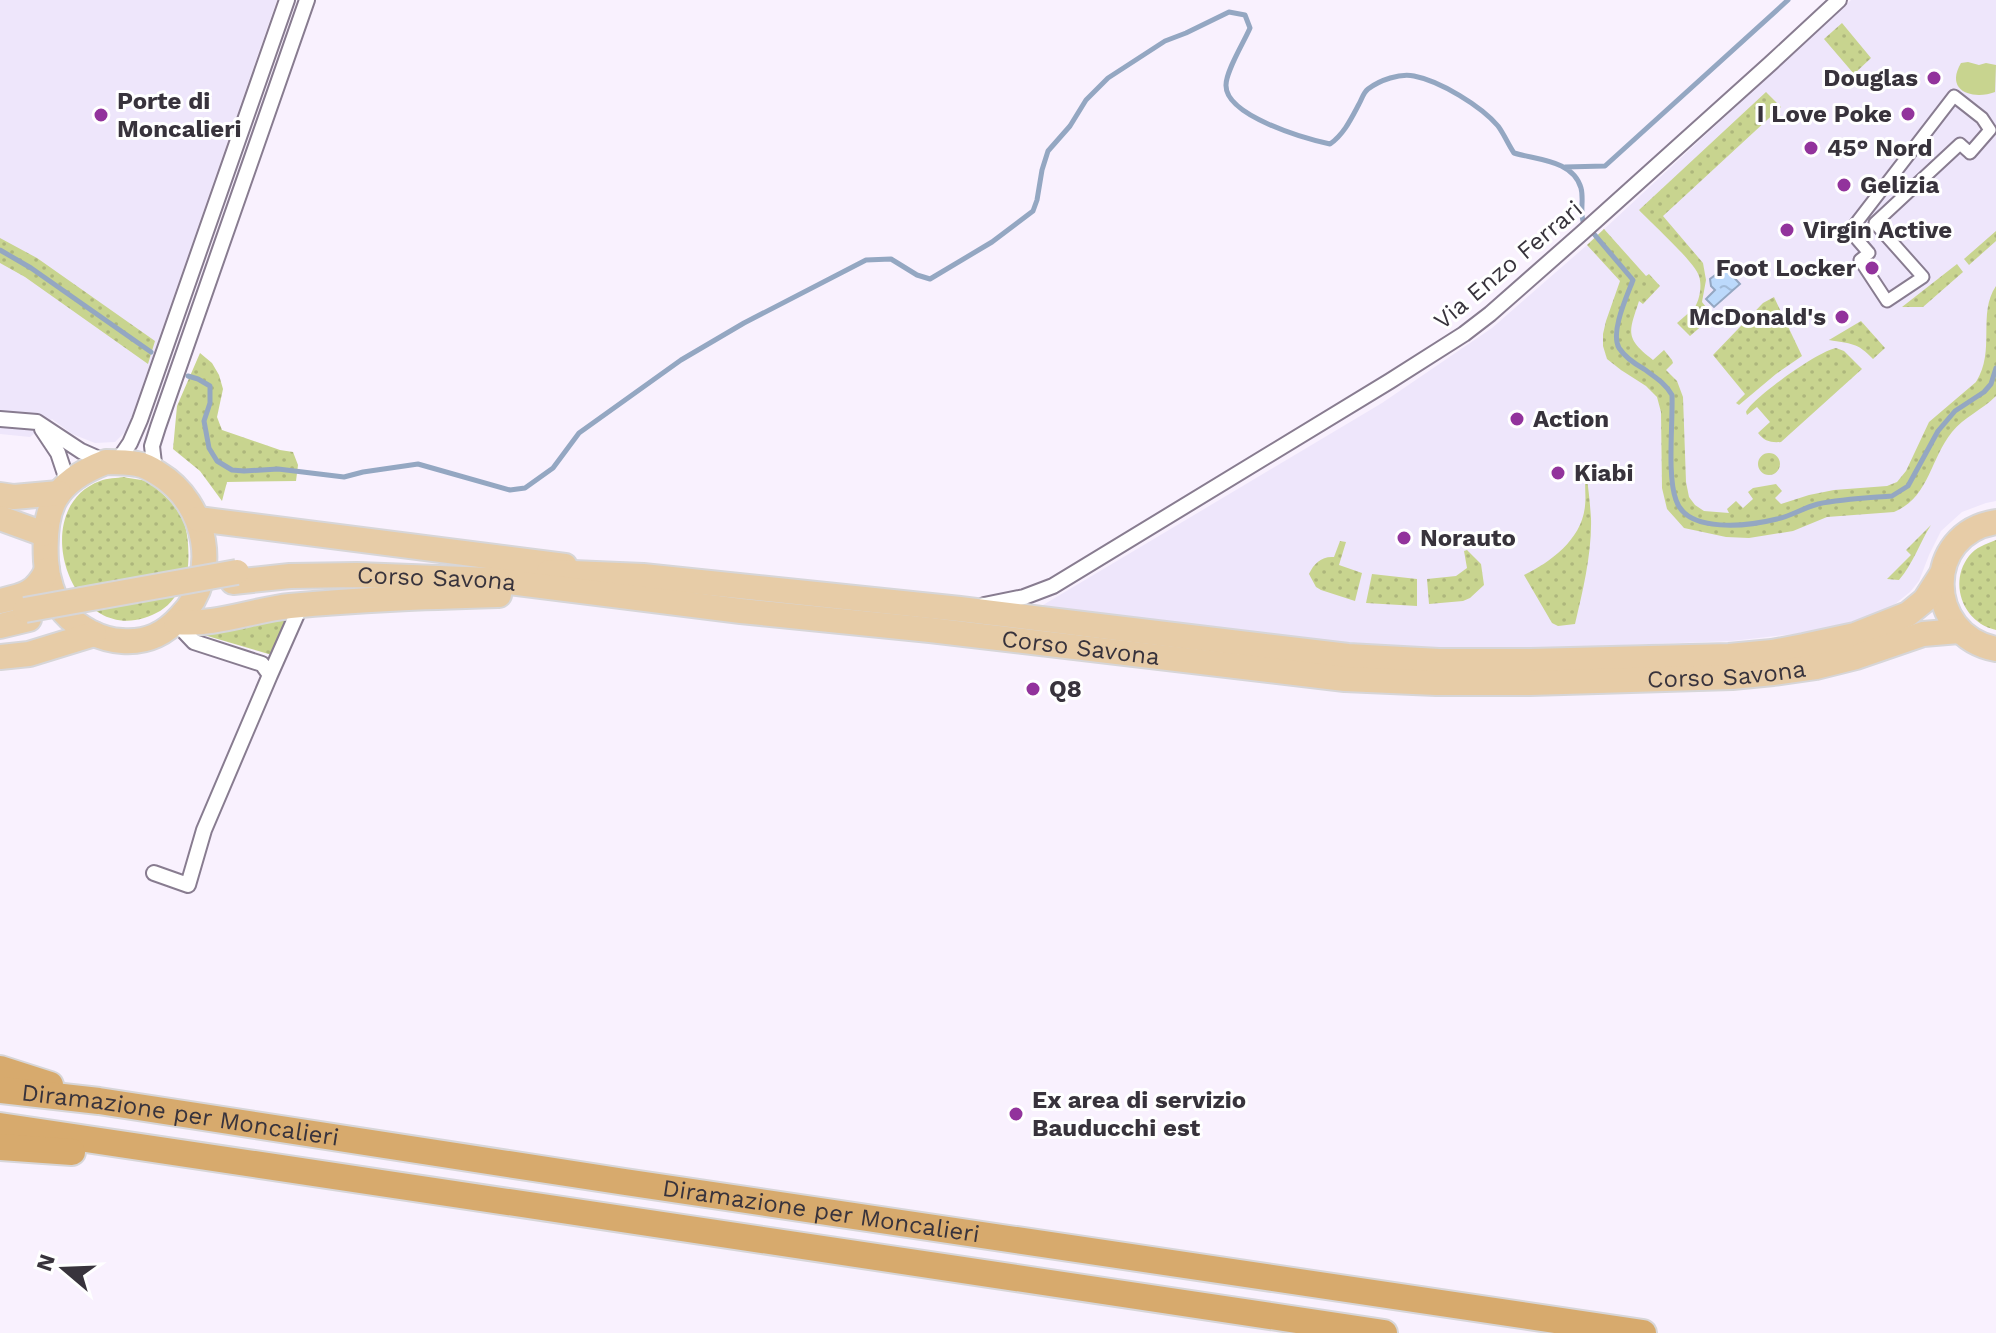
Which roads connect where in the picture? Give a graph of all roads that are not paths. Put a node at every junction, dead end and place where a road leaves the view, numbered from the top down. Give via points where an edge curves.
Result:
1 (287, 0) edge
2 (307, 0) edge
3 (1839, 0) edge
4 (1887, 301) joint
5 (0, 419) edge
6 (37, 422) junction
7 (112, 462) junction
8 (155, 472) junction
9 (64, 488) junction
10 (0, 495) edge
11 (0, 518) edge
12 (198, 519) junction
13 (1996, 522) edge
14 (44, 534) junction
15 (47, 570) junction
16 (1941, 575) junction
17 (643, 587) junction
18 (0, 601) edge
19 (301, 605) junction
20 (960, 609) junction
21 (27, 614) junction
22 (0, 615) edge
23 (176, 622) junction
24 (0, 626) edge
25 (1959, 631) junction
26 (94, 634) junction
27 (1996, 649) edge
28 (0, 657) edge
29 (270, 675) junction
30 (154, 873) dead end
31 (0, 1069) edge
32 (0, 1090) edge
33 (99, 1101) junction
34 (0, 1126) edge
35 (0, 1147) edge
36 (234, 1161) junction
37 (1384, 1333) edge
38 (1643, 1333) edge

1 - 7 street via 140,420 130,443
2 - 8 street via 158,427 152,446
3 - 20 street, Via Enzo Ferrari via 1464,334 1053,586
4 - 4 street via 1923,277 1875,223 1960,144 1970,153 1990,130 1954,96 1850,231 1869,253 1860,260
5 - 6 street
6 - 7 street via 81,451
6 - 9 street via 58,453
7 - 8 main road
7 - 9 main road via 85,470
8 - 12 main road via 185,495
9 - 10 main road
9 - 14 main road via 48,512
11 - 14 main road
12 - 17 main road
12 - 23 main road via 204,548 202,582 192,605
13 - 16 main road, Corso Savona via 1970,531 1957,543
14 - 15 main road
15 - 18 main road via 31,592
15 - 26 main road via 62,610
16 - 20 main road, Corso Savona via 1908,614 1855,635 1772,652 1712,656 1531,661 1348,656
16 - 25 main road via 1941,595
17 - 19 main road
17 - 20 main road, Corso Savona
17 - 21 main road, Corso Savona, bridge via 331,565 278,566
17 - 25 main road, Corso Savona via 741,611 1345,679 1436,683 1773,673 1856,657 1923,634
19 - 23 main road via 197,624
19 - 29 street
21 - 22 main road, Corso Savona
21 - 24 main road, Corso Savona
23 - 26 main road via 136,642
23 - 29 street via 194,642 262,664
25 - 27 main road
26 - 28 main road
29 - 30 street via 204,830 188,885
31 - 33 highway
32 - 33 highway, Diramazione per Moncalieri
33 - 38 highway, Diramazione per Moncalieri
34 - 36 highway, Diramazione per Moncalieri
35 - 36 highway
36 - 37 highway, Diramazione per Moncalieri

